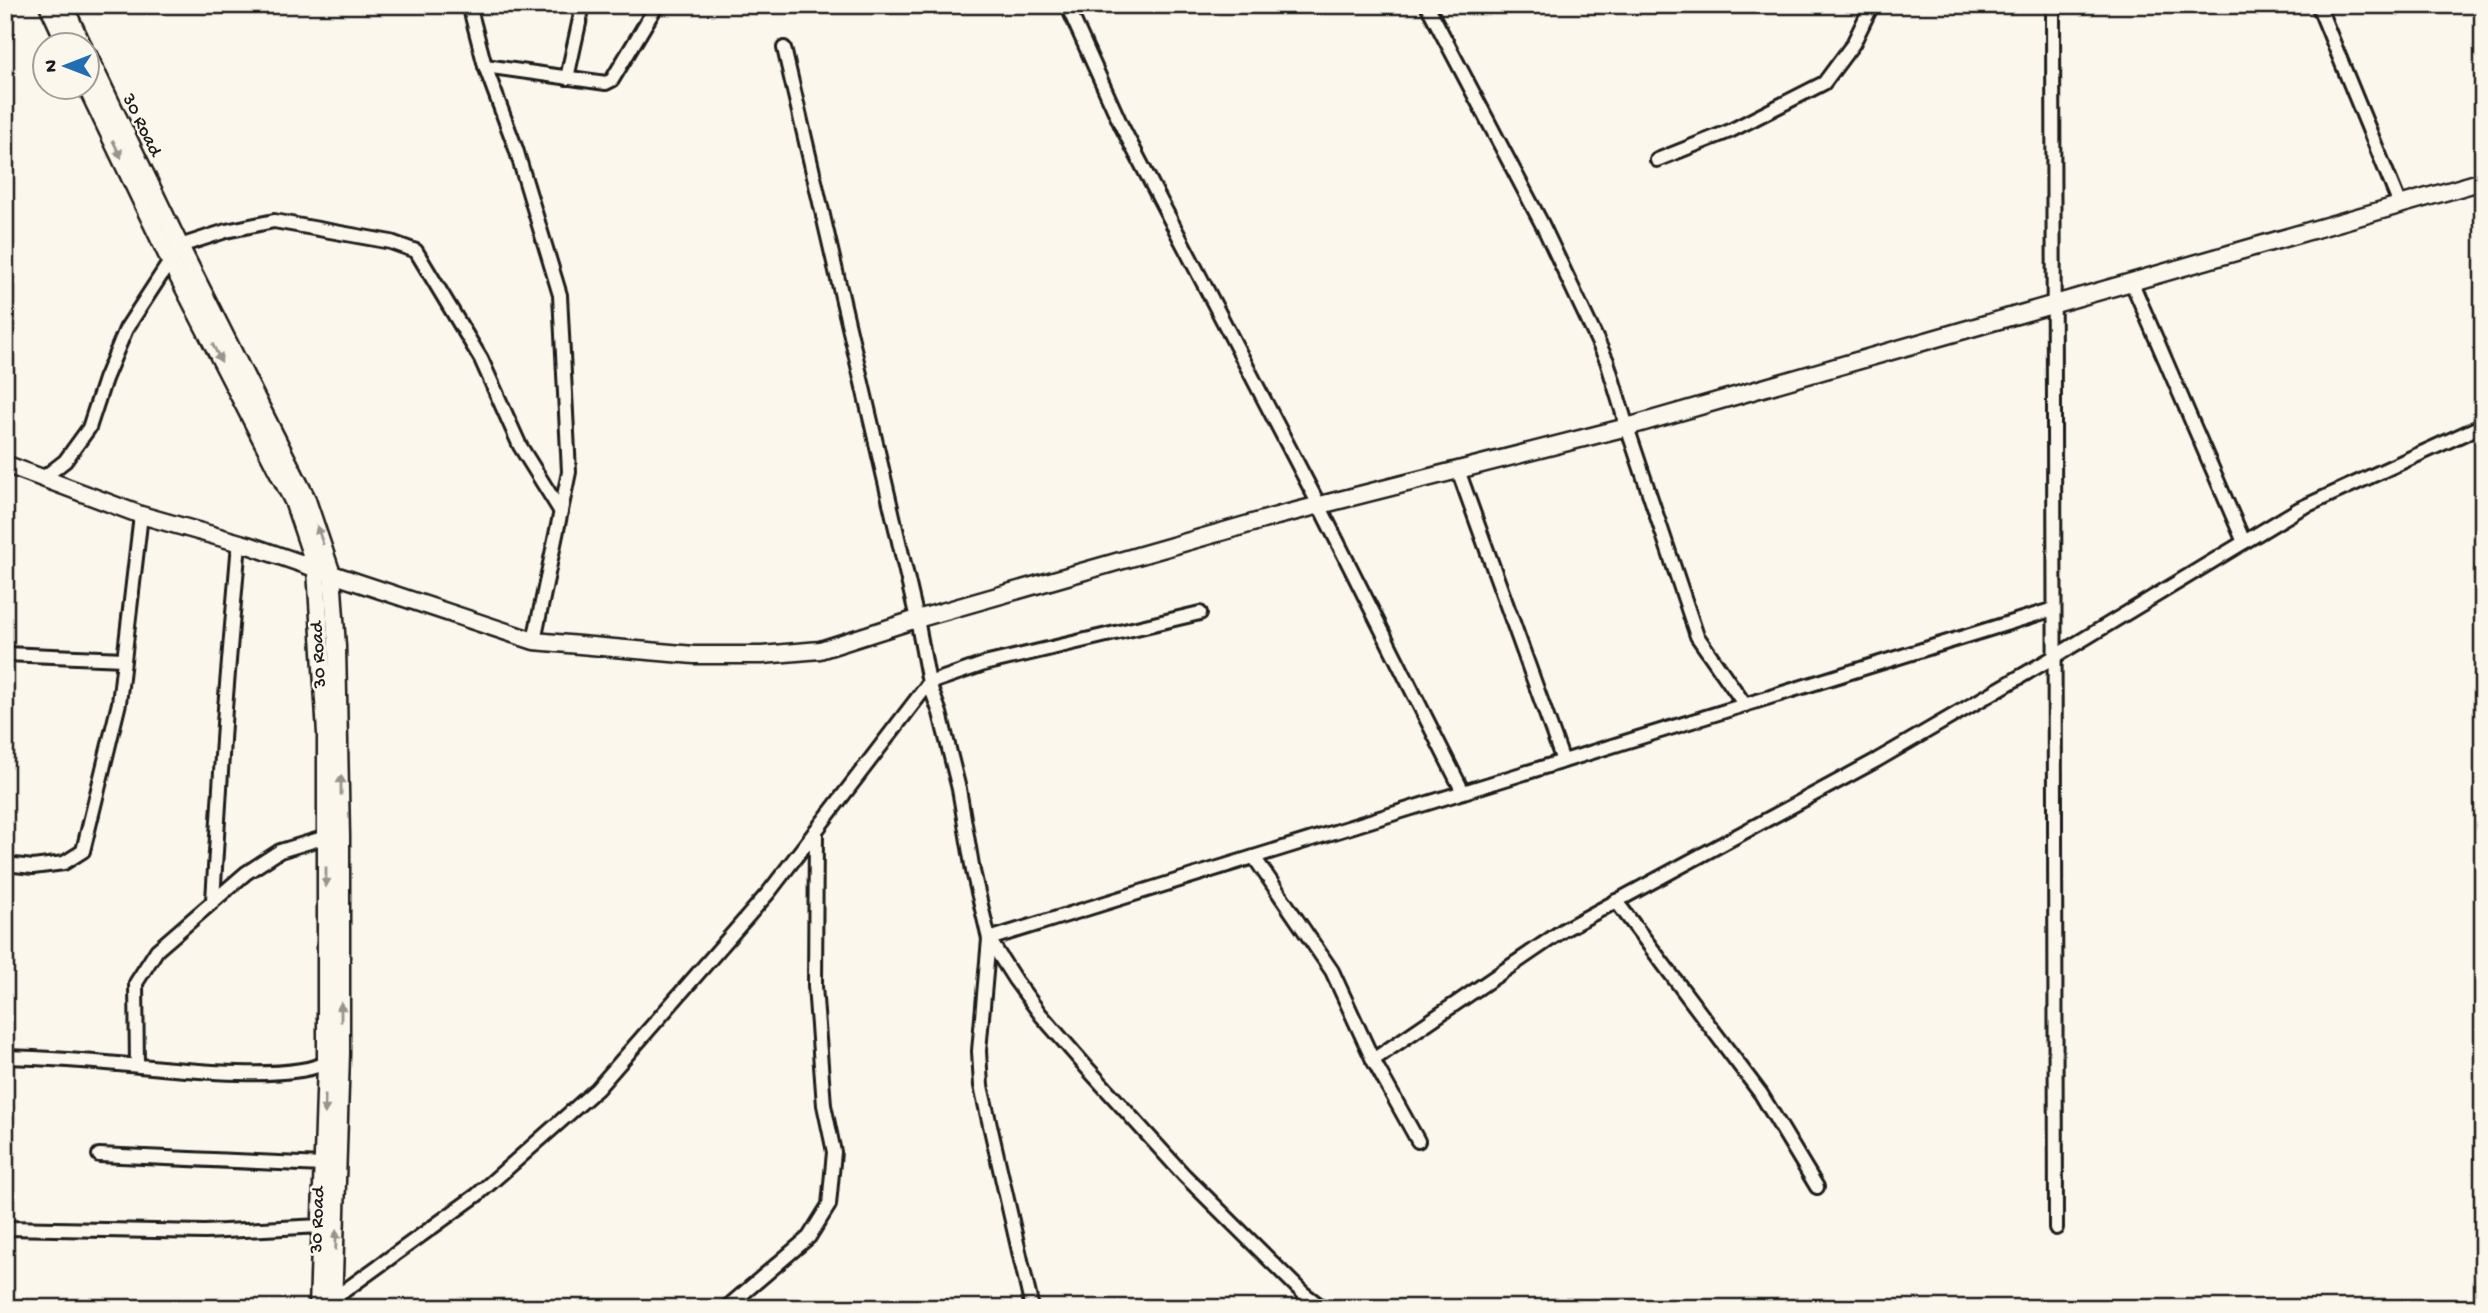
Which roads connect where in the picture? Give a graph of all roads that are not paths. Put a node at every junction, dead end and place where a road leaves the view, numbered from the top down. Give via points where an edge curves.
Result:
1 (48, 5) edge
2 (64, 5) edge
3 (468, 5) edge
4 (583, 5) edge
5 (657, 5) edge
6 (1068, 5) edge
7 (1427, 5) edge
8 (1871, 5) edge
9 (2053, 5) edge
10 (2318, 5) edge
11 (61, 32) edge
12 (77, 32) edge
13 (784, 48) dead end
14 (485, 66) junction
15 (568, 78) junction
16 (102, 84) edge
17 (94, 102) edge
18 (1657, 160) dead end
19 (2483, 181) edge
20 (2400, 205) junction
21 (180, 246) junction
22 (169, 259) junction
23 (2133, 283) junction
24 (2054, 306) junction
25 (2481, 426) dead end
26 (1627, 427) junction
27 (5, 464) edge
28 (1458, 470) junction
29 (43, 478) junction
30 (1319, 505) junction
31 (561, 512) junction
32 (141, 514) junction
33 (2244, 542) junction
34 (239, 543) junction
35 (324, 572) junction
36 (2054, 609) junction
37 (1200, 613) dead end
38 (917, 619) junction
39 (534, 641) junction
40 (5, 654) edge
41 (2054, 657) junction
42 (124, 659) junction
43 (929, 683) junction
44 (1745, 705) junction
45 (1563, 761) junction
46 (1463, 792) junction
47 (817, 830) junction
48 (326, 837) junction
49 (1254, 857) junction
50 (5, 864) edge
51 (213, 900) junction
52 (1616, 901) junction
53 (989, 939) junction
54 (341, 1054) junction
55 (5, 1057) edge
56 (1373, 1060) junction
57 (326, 1063) junction
58 (138, 1066) junction
59 (1418, 1141) dead end
60 (99, 1155) dead end
61 (323, 1165) junction
62 (1817, 1187) dead end
63 (321, 1226) junction
64 (5, 1228) edge
65 (2056, 1228) dead end
66 (333, 1304) edge
67 (318, 1308) edge
68 (726, 1308) edge
69 (1032, 1308) edge
70 (1324, 1308) edge

1 - 11 main road
2 - 12 main road
3 - 14 street
4 - 15 street
5 - 15 street via 612,80
6 - 30 street via 1121,125
7 - 26 street via 1572,287 1607,361
8 - 18 street via 1853,44 1824,83 1730,131
9 - 24 street
10 - 20 street
13 - 38 street
14 - 15 street
14 - 31 street via 516,149 560,295 569,472
16 - 21 main road, 30 Road
17 -> 22 main road, 30 Road
19 - 20 main road
20 - 23 main road
21 - 22 street
21 - 31 street via 274,220 416,251 481,359 520,446
35 -> 21 main road, 30 Road via 306,497
22 - 29 street via 126,329 89,428 65,460
22 -> 35 main road, 30 Road via 293,501
23 - 24 main road
23 - 33 street
24 - 26 main road
24 - 36 street
25 - 33 street via 2299,509
26 - 28 main road
26 - 44 street via 1697,636
27 - 29 main road
28 - 30 main road
28 - 45 street
29 - 32 main road
30 - 38 main road
30 - 46 street
31 - 39 street
32 - 34 main road
32 - 42 street
33 - 41 street
34 - 35 main road
34 - 51 street
35 - 39 main road
35 - 48 main road, 30 Road
54 -> 35 main road, 30 Road via 340,735
36 - 41 street
36 - 44 street
37 - 43 street via 984,664
38 - 39 main road via 820,650 762,655 694,655
38 - 43 street
40 - 42 street
41 - 52 street via 1877,760
41 - 65 street
42 - 50 street via 119,703 83,851 64,863
43 - 47 street
43 - 53 street via 959,789
44 - 45 street
45 - 46 street
46 - 49 street
47 - 66 street via 769,892 597,1089 477,1195
47 - 68 street via 815,986 824,1105 834,1152 829,1205 808,1237
48 - 51 street via 280,851
48 -> 57 main road, 30 Road
49 - 53 street
49 - 56 street via 1332,971
51 - 58 street via 157,950 136,983
52 - 56 street via 1565,929
52 - 62 street via 1761,1094
53 - 69 street via 979,1051 981,1086
53 - 70 street via 1041,1015 1176,1166 1303,1293
54 - 57 street
66 -> 54 main road, 30 Road
55 - 58 street
56 - 59 street
57 - 58 street via 232,1073
57 -> 61 main road, 30 Road
60 - 61 street
61 - 63 main road, 30 Road
63 - 64 street via 205,1232
63 - 67 main road, 30 Road

